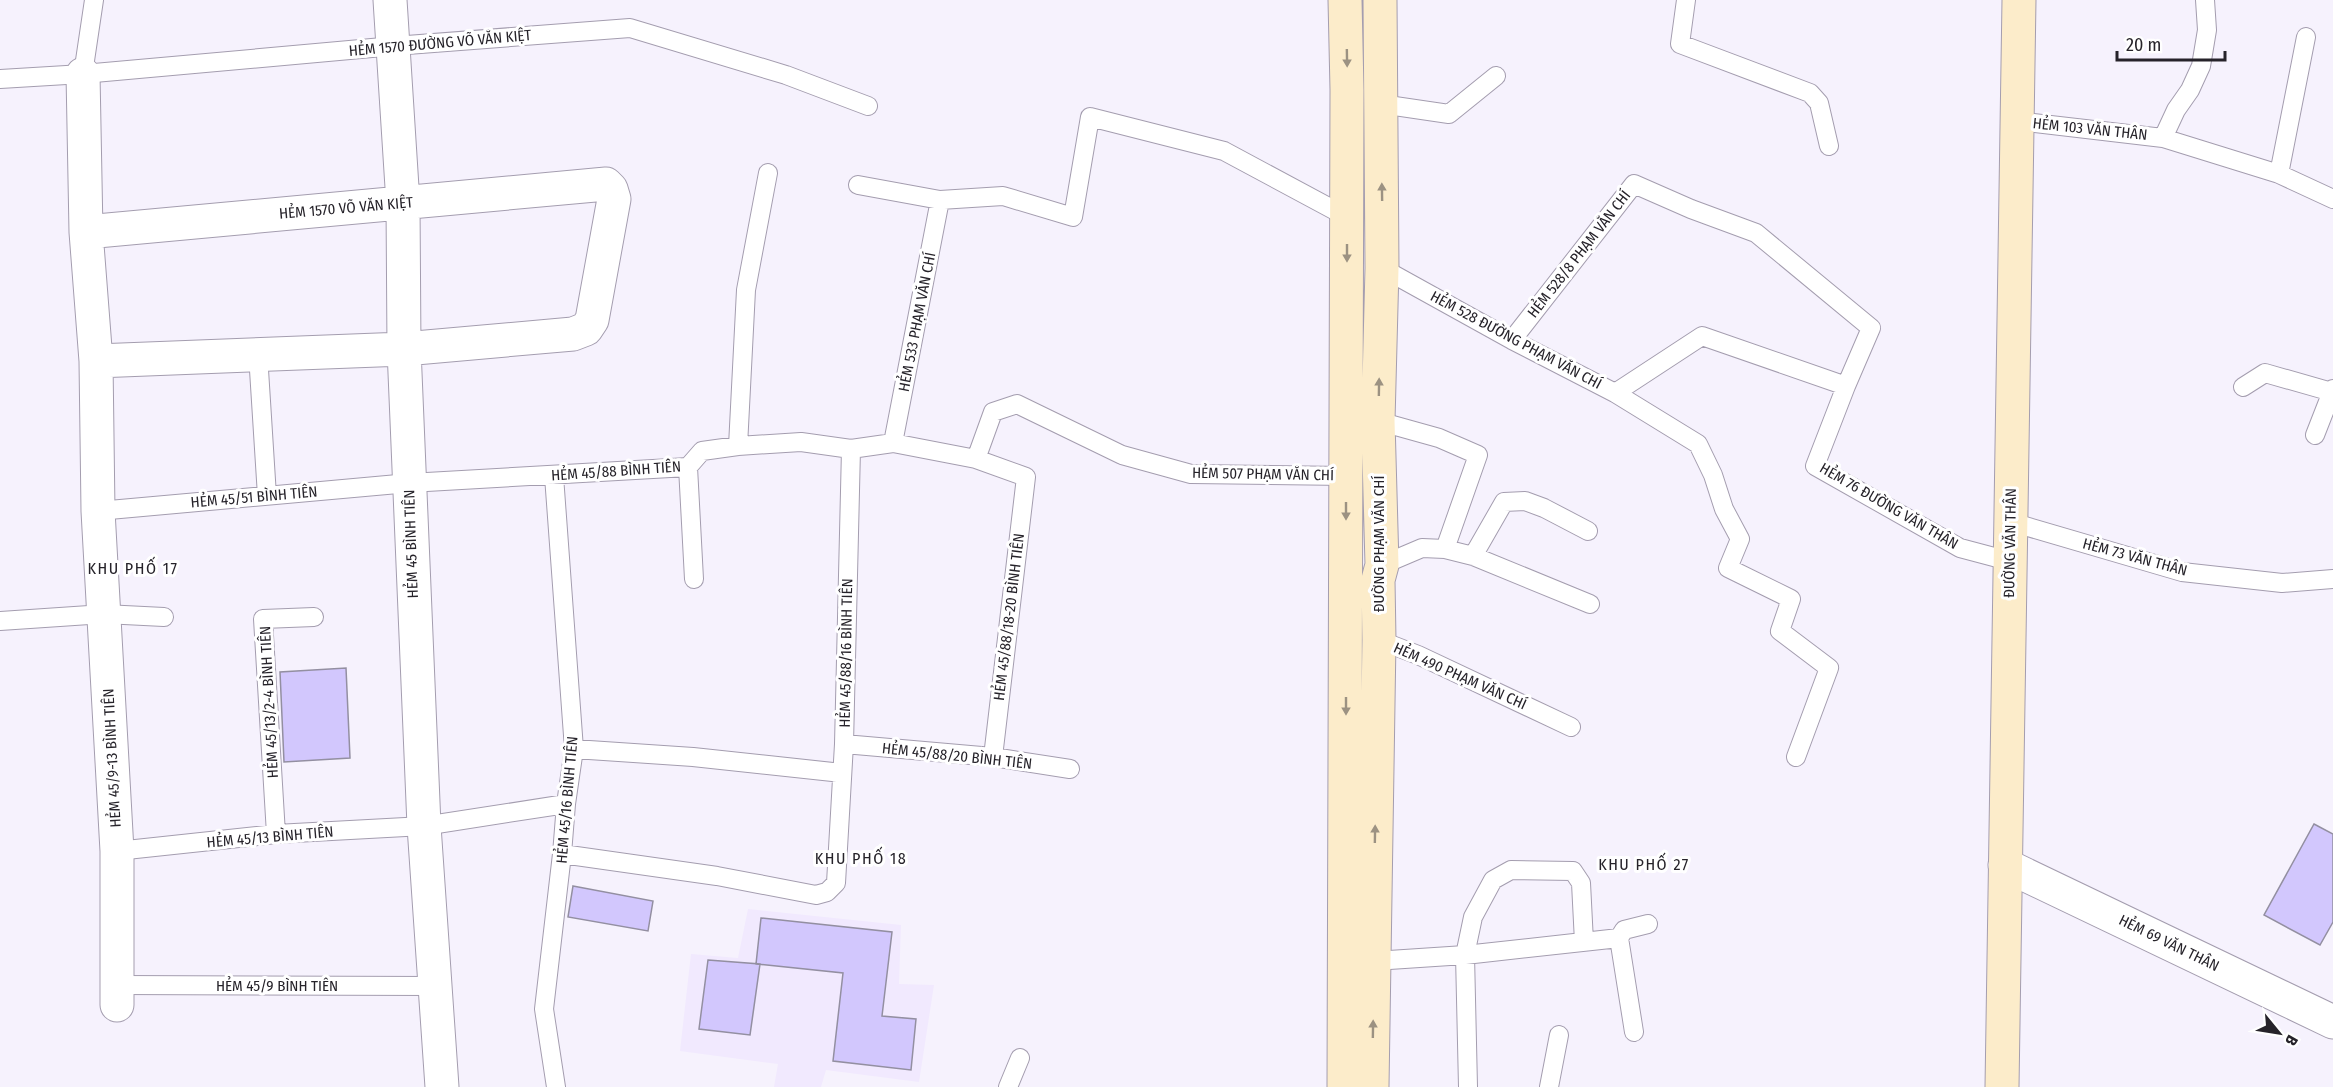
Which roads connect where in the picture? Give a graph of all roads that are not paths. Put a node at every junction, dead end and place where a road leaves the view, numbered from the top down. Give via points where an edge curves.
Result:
1 (94, 0) edge
2 (390, 0) edge
3 (1686, 0) edge
4 (2019, 0) edge
5 (2205, 0) edge
6 (1341, 2) edge
7 (1380, 6) edge
8 (2306, 37) dead end
9 (394, 46) junction
10 (83, 74) junction
11 (1496, 76) dead end
12 (0, 79) edge
13 (1381, 104) junction
14 (868, 106) dead end
15 (2017, 121) junction
16 (2163, 138) junction
17 (1829, 146) dead end
18 (768, 173) dead end
19 (2278, 174) junction
20 (858, 185) dead end
21 (2333, 199) edge
22 (940, 200) junction
23 (403, 203) junction
24 (1347, 217) junction
25 (86, 232) junction
26 (1382, 268) junction
27 (1512, 340) junction
28 (404, 349) junction
29 (258, 354) junction
30 (96, 361) junction
31 (1846, 386) junction
32 (2243, 387) dead end
33 (2332, 391) edge
34 (1615, 393) junction
35 (1378, 421) junction
36 (2315, 435) dead end
37 (893, 443) junction
38 (738, 446) junction
39 (851, 449) junction
40 (976, 459) junction
41 (688, 467) junction
42 (554, 476) junction
43 (1346, 476) junction
44 (1026, 477) joint
45 (409, 483) junction
46 (267, 496) junction
47 (98, 511) junction
48 (2011, 522) junction
49 (1588, 531) dead end
50 (1445, 549) junction
51 (1473, 556) junction
52 (2009, 561) junction
53 (1382, 565) junction
54 (694, 579) dead end
55 (2333, 579) edge
56 (1590, 604) dead end
57 (104, 614) junction
58 (314, 616) dead end
59 (164, 617) dead end
60 (0, 621) edge
61 (1379, 640) junction
62 (1345, 644) junction
63 (1571, 727) dead end
64 (844, 744) junction
65 (574, 749) junction
66 (993, 757) junction
67 (1796, 757) dead end
68 (1070, 769) dead end
69 (842, 773) junction
70 (566, 804) junction
71 (424, 826) junction
72 (276, 834) junction
73 (117, 851) junction
74 (562, 854) junction
75 (2005, 865) junction
76 (1648, 924) dead end
77 (1619, 938) junction
78 (1584, 942) junction
79 (1465, 955) junction
80 (1374, 961) junction
81 (435, 987) junction
82 (117, 995) joint
83 (2333, 1022) edge
84 (1634, 1032) dead end
85 (1559, 1035) dead end
86 (1020, 1058) dead end
87 (442, 1087) edge
88 (556, 1087) edge
89 (1008, 1087) edge
90 (1344, 1087) edge
91 (1372, 1087) edge
92 (1468, 1087) edge
93 (1549, 1087) edge
94 (2002, 1087) edge

1 - 10 lane
2 - 9 street, HẺM 45 BÌNH TIÊN
3 - 17 lane via 1680,44 1810,93 1819,103
4 - 15 main road, ĐƯỜNG VĂN THÂN
5 - 16 lane, HẺM 103 VĂN THÂN via 2207,30 2201,66
6 - 7 street
6 -> 24 main road via 1347,70
7 - 13 main road, ĐƯỜNG PHẠM VĂN CHÍ
8 - 19 lane
9 - 10 lane, HẺM 1570 ĐƯỜNG VÕ VĂN KIỆT
9 - 14 lane, HẺM 1570 ĐƯỜNG VÕ VĂN KIỆT via 630,28 786,75
9 - 23 street, HẺM 45 BÌNH TIÊN
10 - 12 lane, HẺM 1570 ĐƯỜNG VÕ VĂN KIỆT
10 - 25 street
11 - 13 lane via 1449,114
26 -> 13 main road, ĐƯỜNG PHẠM VĂN CHÍ
15 - 16 lane, HẺM 103 VĂN THÂN
15 - 48 main road, ĐƯỜNG VĂN THÂN
16 - 19 lane, HẺM 103 VĂN THÂN
18 - 38 lane via 746,290
19 - 21 lane, HẺM 103 VĂN THÂN
20 - 22 lane
22 - 24 lane via 1003,196 1073,217 1090,117 1224,152
22 - 37 lane, HẺM 533 PHẠM VĂN CHÍ
23 - 25 street, HẺM 1570 VÕ VĂN KIỆT
23 - 28 street, HẺM 45 BÌNH TIÊN
23 - 28 street, HẺM 1570 VÕ VĂN KIỆT via 606,184 614,199 592,320 586,329 573,334
24 -> 43 main road
25 - 30 street
26 - 27 lane, HẺM 528 ĐƯỜNG PHẠM VĂN CHÍ
35 -> 26 main road, ĐƯỜNG PHẠM VĂN CHÍ
27 - 31 lane, HẺM 528/8 PHẠM VĂN CHÍ via 1634,184 1756,233 1871,328
27 - 34 lane, HẺM 528 ĐƯỜNG PHẠM VĂN CHÍ
28 - 29 street
28 - 45 street, HẺM 45 BÌNH TIÊN
29 - 30 street
29 - 46 lane
30 - 47 street
31 - 34 lane, HẺM 528 ĐƯỜNG PHẠM VĂN CHÍ via 1702,336
31 - 52 lane, HẺM 76 ĐƯỜNG VĂN THÂN via 1815,466 1960,548
32 - 33 lane via 2265,373
33 - 36 lane
34 - 67 lane via 1698,444 1740,539 1728,568 1791,599 1780,631 1829,668
35 - 50 lane via 1439,438 1478,455
35 - 53 main road, ĐƯỜNG PHẠM VĂN CHÍ
37 - 39 lane, HẺM 45/88 BÌNH TIÊN
37 - 40 lane, HẺM 45/88 BÌNH TIÊN
38 - 39 lane, HẺM 45/88 BÌNH TIÊN via 801,442
38 - 41 lane, HẺM 45/88 BÌNH TIÊN via 702,451
39 - 64 lane, HẺM 45/88/16 BÌNH TIÊN
40 - 43 lane, HẺM 507 PHẠM VĂN CHÍ via 993,412 1017,404 1122,455 1191,474
40 - 44 lane, HẺM 45/88 BÌNH TIÊN
41 - 42 lane, HẺM 45/88 BÌNH TIÊN
41 - 54 lane
42 - 45 lane, HẺM 45/88 BÌNH TIÊN
42 - 65 lane, HẺM 45/16 BÌNH TIÊN
43 -> 62 main road
44 - 66 lane, HẺM 45/88/18-20 BÌNH TIÊN
45 - 46 lane, HẺM 45/51 BÌNH TIÊN
45 - 71 street, HẺM 45 BÌNH TIÊN
46 - 47 lane, HẺM 45/51 BÌNH TIÊN
47 - 57 street, HẺM 45/9-13 BÌNH TIÊN
48 - 52 main road, ĐƯỜNG VĂN THÂN
48 - 55 lane, HẺM 73 VĂN THÂN via 2182,572 2282,583
49 - 51 lane via 1525,501 1504,502
50 - 51 lane
50 - 53 lane via 1422,548
51 - 56 lane
52 - 75 main road, ĐƯỜNG VĂN THÂN
53 - 61 main road, ĐƯỜNG PHẠM VĂN CHÍ via 1378,580
57 - 59 lane
57 - 60 lane
57 - 73 street, HẺM 45/9-13 BÌNH TIÊN
58 - 72 lane, HẺM 45/13/2-4 BÌNH TIÊN via 263,619
61 - 62 street, HẺM 490 PHẠM VĂN CHÍ
61 - 63 lane, HẺM 490 PHẠM VĂN CHÍ
80 -> 61 main road, ĐƯỜNG PHẠM VĂN CHÍ
62 -> 90 main road
64 - 66 lane, HẺM 45/88/20 BÌNH TIÊN
64 - 69 lane, HẺM 45/88/16 BÌNH TIÊN
65 - 69 lane
65 - 70 lane, HẺM 45/16 BÌNH TIÊN
66 - 68 lane, HẺM 45/88/20 BÌNH TIÊN
69 - 74 lane, HẺM 45/88/16 BÌNH TIÊN via 836,883 827,892 816,895
70 - 71 lane, HẺM 45/13 BÌNH TIÊN
70 - 74 lane, HẺM 45/16 BÌNH TIÊN
71 - 72 lane, HẺM 45/13 BÌNH TIÊN
71 - 81 street, HẺM 45 BÌNH TIÊN
72 - 73 lane, HẺM 45/13 BÌNH TIÊN
73 - 82 street, HẺM 45/9-13 BÌNH TIÊN
74 - 88 lane, HẺM 45/16 BÌNH TIÊN via 544,1009
75 - 83 street, HẺM 69 VĂN THÂN
75 - 94 main road, ĐƯỜNG VĂN THÂN
76 - 77 lane via 1624,930
77 - 78 lane
77 - 84 lane
78 - 79 lane
78 - 79 lane via 1581,883 1573,871 1511,870 1493,880 1473,917
79 - 80 lane
79 - 92 lane
91 -> 80 main road, ĐƯỜNG PHẠM VĂN CHÍ
81 - 82 lane, HẺM 45/9 BÌNH TIÊN
81 - 87 street, HẺM 45 BÌNH TIÊN
85 - 93 lane
86 - 89 lane

